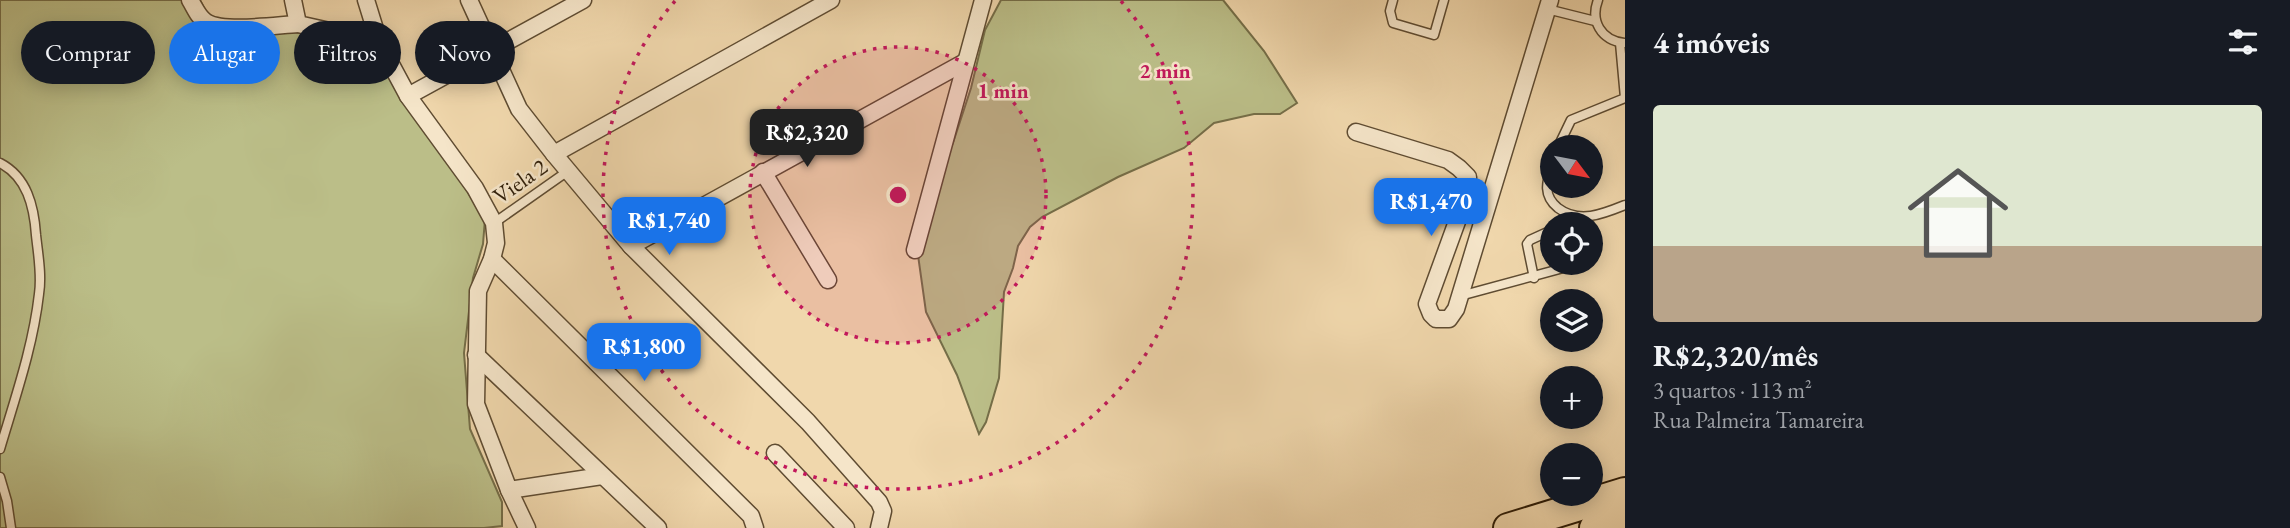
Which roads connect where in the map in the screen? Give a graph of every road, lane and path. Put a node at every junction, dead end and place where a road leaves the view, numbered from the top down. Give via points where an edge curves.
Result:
1 (190, 0) edge
2 (293, 0) edge
3 (366, 0) edge
4 (469, 0) edge
5 (583, 0) edge
6 (831, 0) edge
7 (984, 0) edge
8 (1393, 0) edge
9 (1444, 0) edge
10 (1598, 0) edge
11 (1548, 4) edge
12 (297, 21) edge
13 (373, 21) edge
14 (478, 21) edge
15 (1595, 21) junction
16 (294, 24) edge
17 (515, 38) edge
18 (1623, 43) edge
19 (965, 62) junction
20 (401, 83) edge
21 (430, 84) edge
22 (507, 84) edge
23 (408, 96) junction
24 (1356, 132) dead end
25 (1564, 135) edge
26 (554, 154) junction
27 (0, 163) edge
28 (568, 171) junction
29 (764, 172) junction
30 (1549, 198) edge
31 (1625, 205) edge
32 (1563, 212) edge
33 (1603, 212) edge
34 (494, 223) junction
35 (1540, 235) edge
36 (631, 246) junction
37 (915, 250) dead end
38 (492, 259) junction
39 (1543, 275) edge
40 (1534, 278) junction
41 (828, 280) dead end
42 (1461, 296) junction
43 (476, 355) junction
44 (0, 449) edge
45 (775, 453) dead end
46 (602, 476) junction
47 (0, 477) edge
48 (509, 490) junction
49 (1625, 492) edge
50 (1625, 519) edge
51 (11, 528) edge
52 (527, 528) edge
53 (658, 528) edge
54 (755, 528) edge
55 (846, 528) edge
56 (879, 528) edge
57 (1508, 528) edge
58 (1594, 528) edge

1 - 16 street via 198,15 220,27
2 - 12 street
3 - 13 street
4 - 14 street
5 - 17 street
6 - 26 street
7 - 19 street
8 - 9 lane via 1393,23 1433,35
10 - 15 lane
11 - 15 lane
11 - 42 street
15 - 18 lane via 1605,36
18 - 25 lane via 1625,98 1571,120
19 - 29 street
19 - 37 street
20 - 23 street
21 - 23 street
22 - 26 street via 519,109
23 - 34 street via 475,188
24 - 42 street via 1448,160 1468,177 1467,194 1428,308 1436,318 1450,318
26 - 28 street
27 - 44 lane via 17,174 29,195 40,291 27,358
28 - 34 lane, Viela 2
28 - 36 street
29 - 36 street
29 - 41 street
30 - 32 lane
31 - 33 lane
34 - 38 street
35 - 40 lane via 1527,244
36 - 56 street via 808,422 878,502 883,511
38 - 43 street via 478,291
38 - 54 street via 751,516
39 - 40 lane
40 - 42 lane
43 - 46 street
43 - 48 street via 475,404
45 - 55 street
46 - 48 street
46 - 53 street
47 - 51 lane
48 - 52 street
49 - 57 highway
50 - 58 highway

